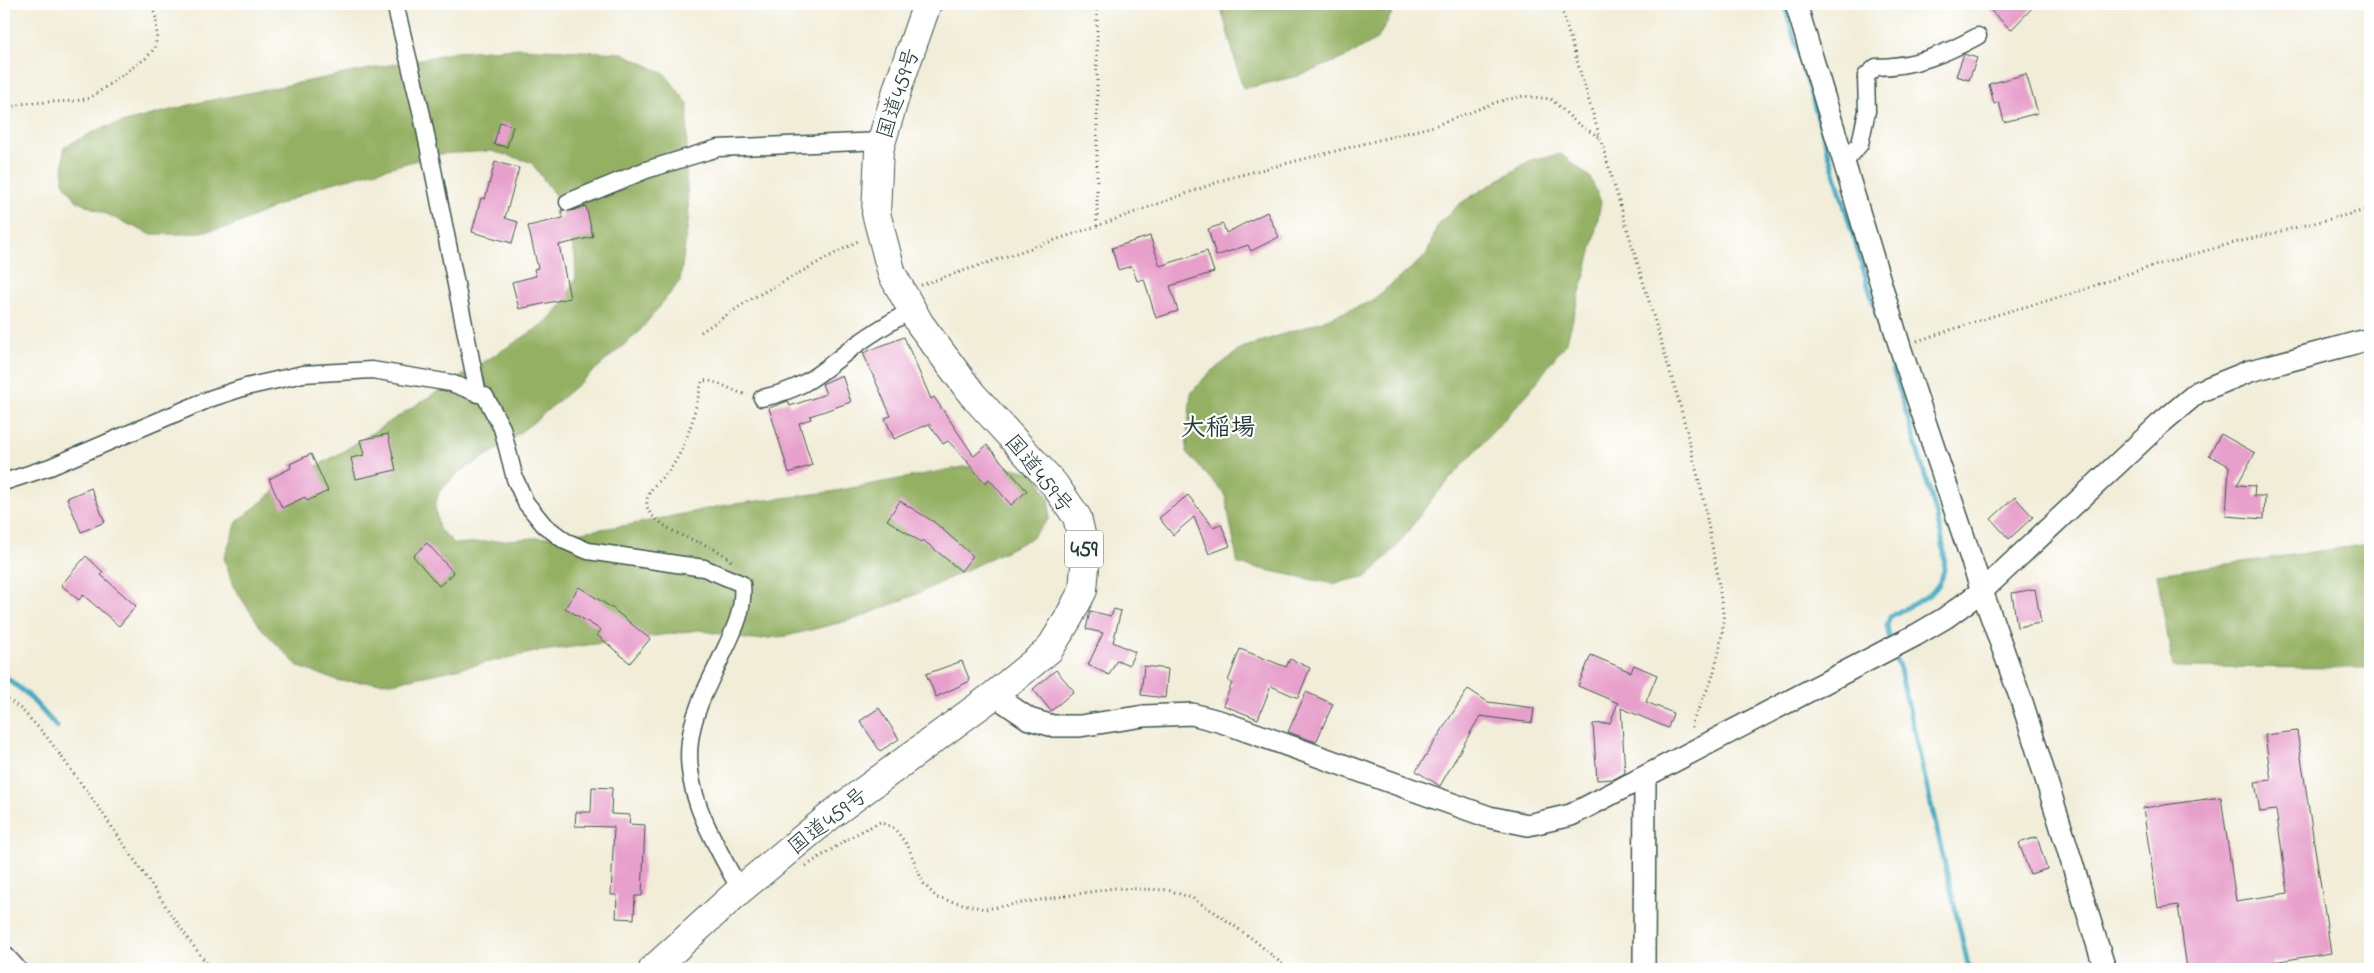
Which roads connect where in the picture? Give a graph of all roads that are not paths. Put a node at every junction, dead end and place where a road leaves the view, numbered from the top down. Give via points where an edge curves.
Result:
1 (396, 4) edge
2 (926, 4) edge
3 (1796, 4) edge
4 (1978, 36) dead end
5 (882, 141) junction
6 (1844, 162) junction
7 (568, 202) dead end
8 (907, 301) junction
9 (2370, 340) edge
10 (478, 394) junction
11 (762, 398) road end
12 (4, 482) edge
13 (1982, 591) junction
14 (994, 695) junction
15 (1645, 778) junction
16 (740, 890) junction
17 (4, 957) edge
18 (15, 969) edge
19 (653, 969) edge
20 (1644, 969) edge
21 (2106, 969) edge

1 - 10 street via 422,115
2 - 5 highway, 国道459号 / 459
3 - 6 street
4 - 6 street via 1945,54 1898,67 1876,67 1866,76 1867,111 1860,144
5 - 7 street via 718,148 646,170
5 - 8 highway, 国道459号 / 459 via 876,213 892,274
6 - 13 street via 1900,347
8 - 11 street via 878,329 807,382 786,394
8 - 14 highway, 国道459号 / 459 via 920,324 972,394 1054,484 1076,517 1086,555 1083,590 1049,650
9 - 13 street via 2250,371 2198,392
10 - 12 street via 451,383 372,370 281,378 212,398 50,467
10 - 16 street via 485,396 502,428 515,479 526,503 544,525 566,541 588,551 704,568 742,584 744,598 737,626 702,698 690,740 689,770 706,824
13 - 15 street via 1916,635
13 - 21 street via 2023,705
14 - 15 street via 1029,719 1053,726 1192,714 1489,817 1528,825 1571,815
14 - 16 highway, 国道459号 / 459 via 835,812
15 - 20 street
16 - 19 highway, 国道459号 / 459
17 - 18 street

